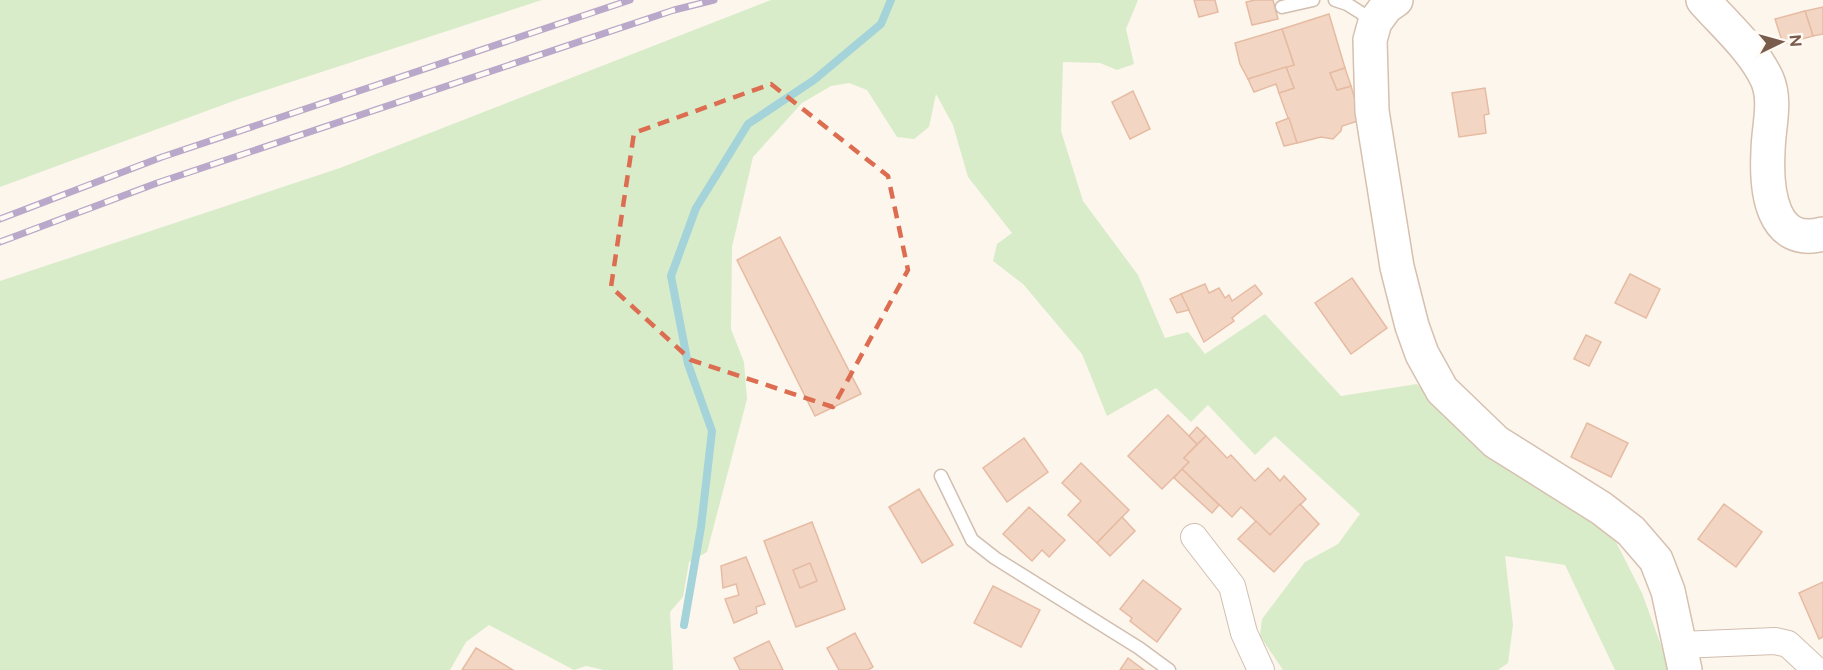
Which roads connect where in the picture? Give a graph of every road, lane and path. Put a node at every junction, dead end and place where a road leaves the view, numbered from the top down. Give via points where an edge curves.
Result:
1 (1313, 0) edge
2 (1335, 0) edge
3 (1703, 0) edge
4 (1282, 7) dead end
5 (1386, 11) edge
6 (1823, 234) edge
7 (941, 476) dead end
8 (1194, 537) dead end
9 (1682, 657) edge
10 (1169, 670) edge
11 (1261, 670) edge
12 (1816, 670) edge

1 - 4 lane
2 - 5 lane
3 - 6 street via 1753,57 1768,81 1772,110 1767,153 1771,201 1777,219 1801,236
5 - 9 street via 1370,40 1372,111 1397,267 1422,354 1442,390 1496,441 1601,508 1631,531 1656,560 1668,591
7 - 10 lane via 972,540
8 - 11 street via 1232,586 1244,633
9 - 12 street via 1775,641 1788,644

